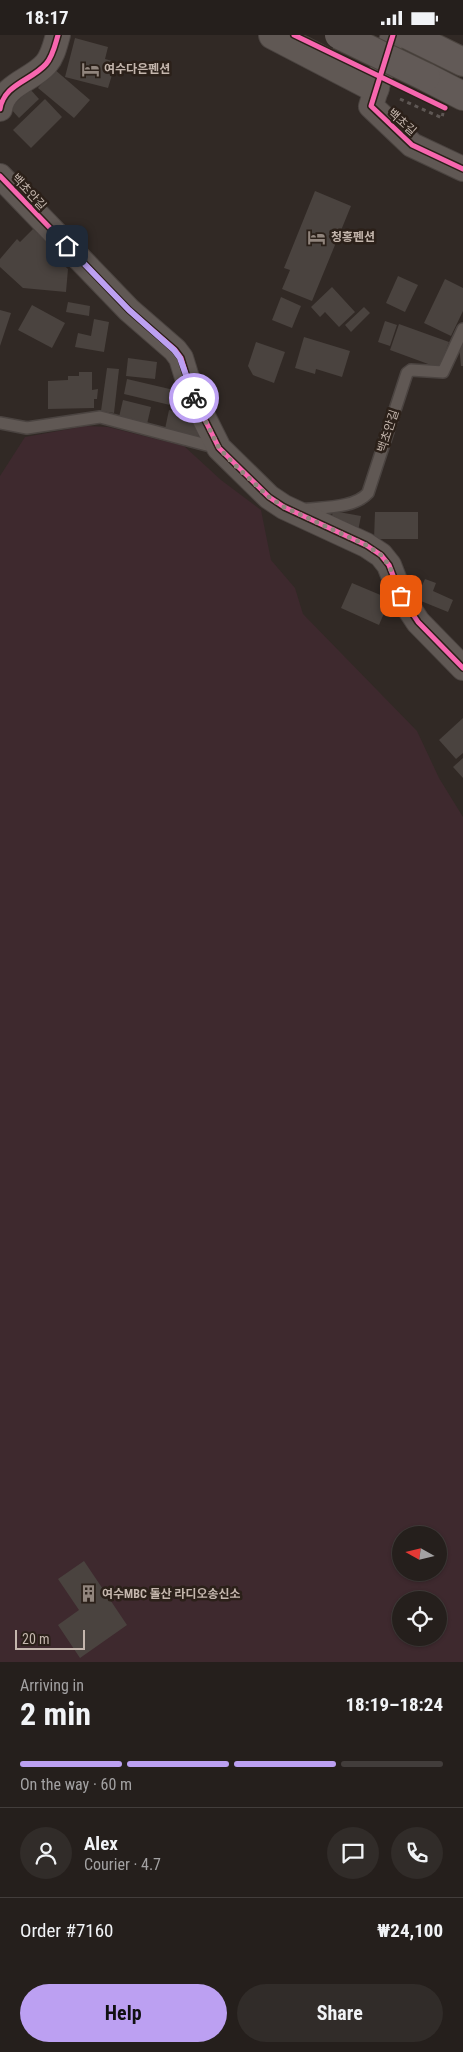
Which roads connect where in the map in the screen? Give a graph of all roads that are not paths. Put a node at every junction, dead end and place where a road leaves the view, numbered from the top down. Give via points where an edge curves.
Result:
1 (58, 35) edge
2 (273, 35) edge
3 (339, 35) edge
4 (393, 35) edge
5 (408, 35) edge
6 (463, 62) edge
7 (375, 88) junction
8 (454, 102) edge
9 (0, 109) edge
10 (463, 169) edge
11 (0, 176) edge
12 (463, 329) edge
13 (0, 423) edge
14 (219, 448) junction
15 (291, 511) junction
16 (463, 668) edge

1 - 9 street via 46,63 5,95
2 - 7 street
3 - 8 main road, bridge via 426,77
4 - 7 street, 백초길
5 - 6 main road
7 - 10 street, 백초길 via 370,106 379,115 412,145
11 - 14 street, 백초안길 via 129,310 174,350
12 - 15 lane, 백초안길 via 443,372 407,373 364,498 352,503
13 - 14 lane via 27,428 100,417
14 - 15 street, 백초안길 via 269,497
15 - 16 street, 백초안길 via 381,555 389,565 401,596 418,621

